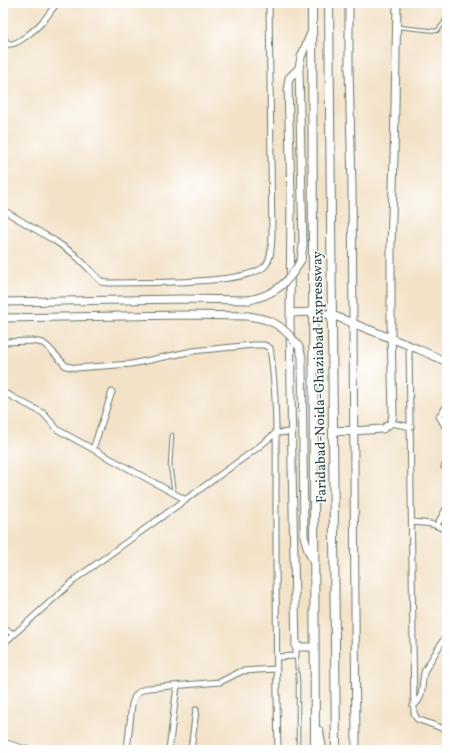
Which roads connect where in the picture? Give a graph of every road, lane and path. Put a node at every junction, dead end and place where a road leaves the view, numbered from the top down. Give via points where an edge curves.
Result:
1 (57, 3) edge
2 (269, 3) edge
3 (312, 3) edge
4 (329, 3) edge
5 (349, 3) edge
6 (396, 3) edge
7 (447, 15) edge
8 (396, 27) junction
9 (312, 32) junction
10 (3, 37) edge
11 (299, 68) junction
12 (3, 210) edge
13 (3, 302) edge
14 (290, 312) junction
15 (312, 312) junction
16 (332, 315) junction
17 (3, 318) edge
18 (353, 323) junction
19 (391, 338) junction
20 (293, 339) junction
21 (3, 342) edge
22 (410, 346) junction
23 (447, 362) edge
24 (3, 392) edge
25 (112, 392) dead end
26 (447, 406) edge
27 (391, 424) junction
28 (411, 427) junction
29 (447, 430) edge
30 (333, 431) junction
31 (353, 431) junction
32 (292, 432) junction
33 (276, 433) junction
34 (172, 435) dead end
35 (93, 449) junction
36 (174, 493) junction
37 (186, 500) junction
38 (447, 507) edge
39 (412, 522) junction
40 (437, 525) junction
41 (447, 531) edge
42 (314, 563) junction
43 (3, 628) edge
44 (15, 634) junction
45 (447, 634) edge
46 (3, 644) edge
47 (296, 647) junction
48 (315, 647) junction
49 (296, 656) junction
50 (277, 657) junction
51 (276, 668) junction
52 (177, 686) junction
53 (413, 706) junction
54 (196, 710) dead end
55 (315, 725) junction
56 (447, 730) edge
57 (3, 742) edge
58 (29, 750) edge
59 (127, 750) edge
60 (169, 750) edge
61 (191, 750) edge
62 (278, 750) edge
63 (298, 750) edge
64 (315, 750) edge
65 (322, 750) edge
66 (336, 750) edge
67 (356, 750) edge

1 - 10 street via 36,29 17,42 7,43
2 - 12 street via 272,236 268,262 260,270 242,276 213,280 102,282 74,254
3 - 9 main road, Faridabad-Noida-Ghaziabad Expressway
4 - 16 main road, Faridabad-Noida-Ghaziabad Expressway
5 - 18 street
6 - 8 street
7 - 8 lane via 437,31
8 - 19 street
9 - 11 street
9 - 15 main road, Faridabad-Noida-Ghaziabad Expressway
11 - 13 street, bridge via 303,244 301,260 294,273 282,285 260,298 249,300
11 - 14 street via 289,78 288,84 291,195
14 - 15 street
14 - 20 street
15 - 16 street
15 - 42 main road, Faridabad-Noida-Ghaziabad Expressway
16 - 18 street
16 - 30 main road, Faridabad-Noida-Ghaziabad Expressway
17 - 20 street, bridge via 248,316 275,323
18 - 19 street
18 - 31 street
19 - 22 street
19 - 27 street
20 - 32 street
20 - 42 street via 302,357 304,536
21 - 33 street via 43,343 66,366 76,368 131,364 193,351 264,345 270,348 273,364
22 - 23 street
22 - 28 street
24 - 35 street via 43,413 58,430
25 - 35 street
26 - 29 street via 439,416
27 - 28 street
27 - 31 street via 383,429
28 - 39 street
30 - 31 main road
30 - 66 main road, Faridabad-Noida-Ghaziabad Expressway
31 - 67 street
32 - 33 street
32 - 47 street
33 - 37 street
33 - 50 street
34 - 36 lane via 170,466
35 - 36 street
36 - 37 street
37 - 44 street via 78,577
38 - 40 street
39 - 40 street
39 - 53 street
40 - 41 street
42 - 48 main road, Faridabad-Noida-Ghaziabad Expressway
43 - 44 street
44 - 46 street
45 - 53 street via 425,670 421,696
47 - 48 street
47 - 49 street
48 - 55 main road, Faridabad-Noida-Ghaziabad Expressway
49 - 50 street
49 - 63 lane
50 - 51 street
51 - 52 street via 242,671 220,682
51 - 62 street
52 - 59 street via 148,688 137,693 132,704
52 - 60 street
53 - 56 street via 414,717
54 - 61 street
55 - 64 main road, Faridabad-Noida-Ghaziabad Expressway
55 - 65 main road via 319,728
57 - 58 street

